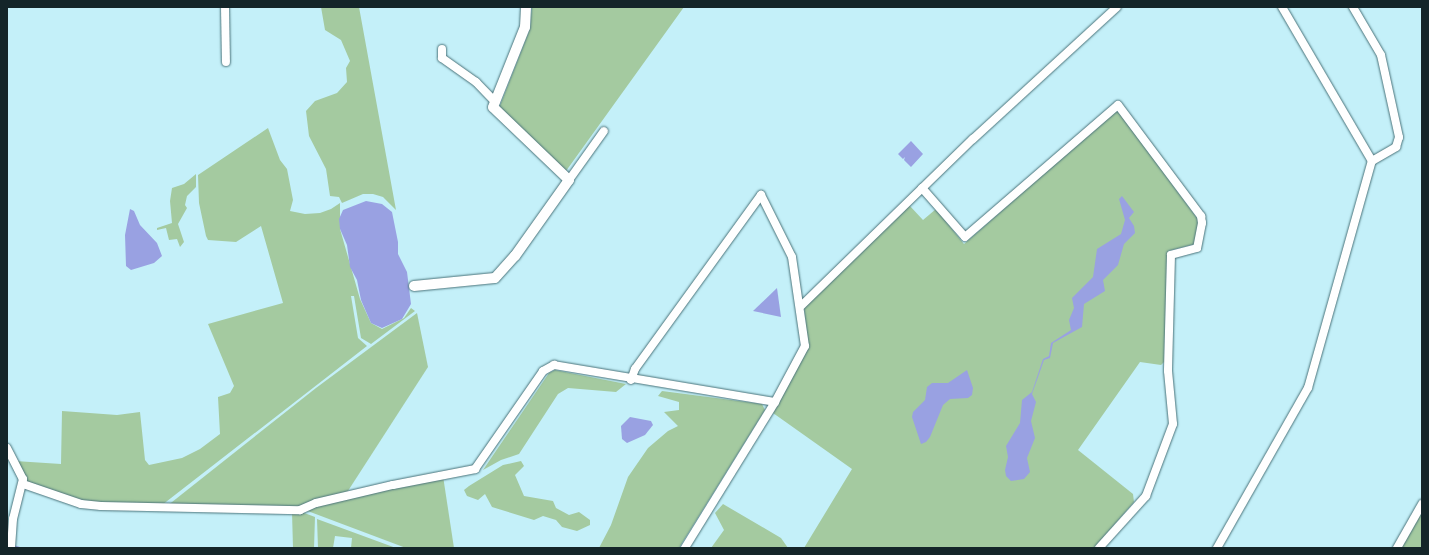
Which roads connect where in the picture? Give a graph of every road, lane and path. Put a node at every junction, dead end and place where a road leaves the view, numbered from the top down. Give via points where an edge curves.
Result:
1 (225, 7) edge
2 (526, 7) edge
3 (1118, 7) edge
4 (1282, 7) edge
5 (1354, 7) edge
6 (442, 49) dead end
7 (226, 62) dead end
8 (495, 102) junction
9 (604, 131) dead end
10 (1372, 162) junction
11 (568, 180) junction
12 (922, 188) junction
13 (414, 286) dead end
14 (801, 306) junction
15 (631, 380) junction
16 (775, 402) junction
17 (7, 448) edge
18 (23, 484) junction
19 (1422, 504) edge
20 (11, 548) edge
21 (685, 548) edge
22 (1099, 548) edge
23 (1217, 548) edge
24 (1397, 548) edge

1 - 7 street
2 - 8 street via 525,27
3 - 12 street
4 - 10 street
5 - 10 street via 1381,55 1399,137 1396,148
6 - 8 street via 442,58 476,82
8 - 11 street via 493,108
9 - 11 street
10 - 23 street via 1308,388
11 - 13 street via 515,256 494,278
12 - 14 street
12 - 22 street via 966,237 1118,104 1201,216 1197,248 1171,255 1168,371 1173,424 1146,496
14 - 15 street via 790,250 761,195 635,368
14 - 16 street via 805,346
15 - 16 street
15 - 18 street via 562,365 547,367 475,469 316,503 300,510 101,506 80,504
16 - 21 street
17 - 18 street
18 - 20 street via 13,519
19 - 24 street

